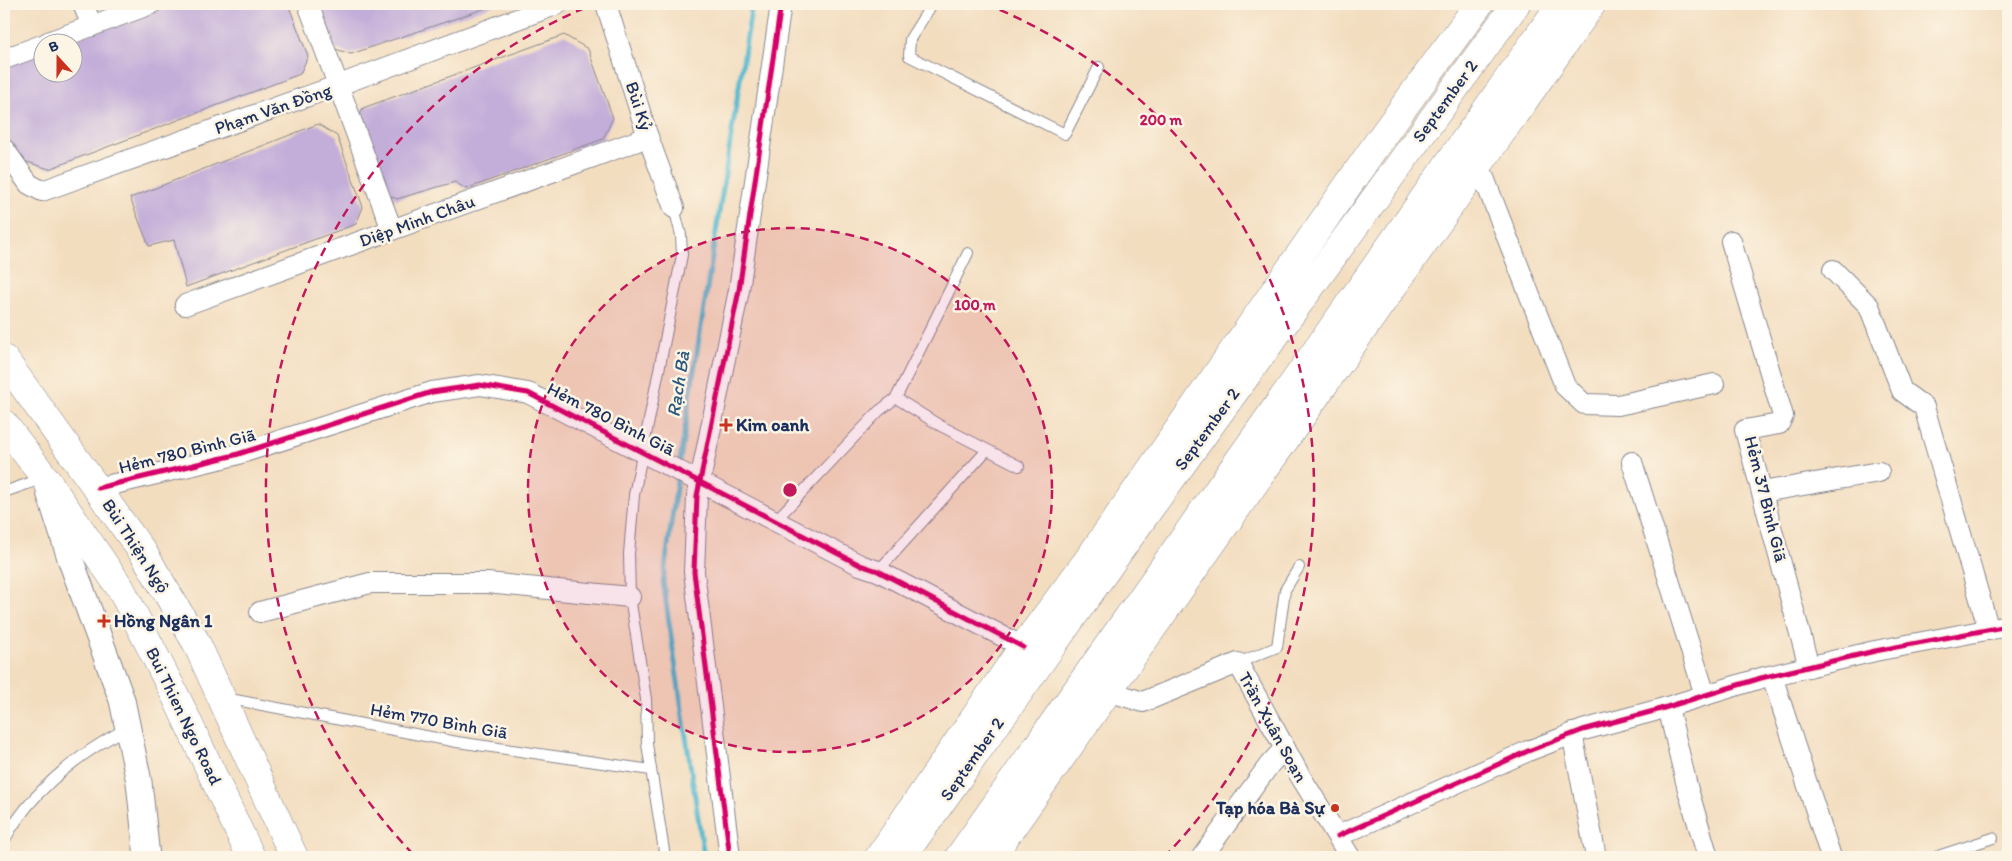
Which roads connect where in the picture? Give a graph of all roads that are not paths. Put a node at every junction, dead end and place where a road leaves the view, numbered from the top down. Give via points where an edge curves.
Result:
1 (83, 4) edge
2 (151, 4) edge
3 (308, 4) edge
4 (558, 4) edge
5 (606, 4) edge
6 (781, 4) edge
7 (932, 4) edge
8 (1479, 4) edge
9 (1516, 4) edge
10 (1560, 4) edge
11 (1589, 5) edge
12 (92, 26) junction
13 (76, 32) edge
14 (32, 49) edge
15 (4, 59) edge
16 (1098, 67) dead end
17 (339, 86) junction
18 (648, 137) junction
19 (4, 148) edge
20 (1479, 165) junction
21 (674, 208) joint
22 (392, 230) junction
23 (1731, 241) dead end
24 (968, 252) dead end
25 (1833, 270) dead end
26 (185, 305) dead end
27 (4, 359) edge
28 (1714, 384) dead end
29 (896, 398) junction
30 (4, 424) edge
31 (987, 450) junction
32 (643, 452) junction
33 (1632, 462) dead end
34 (1019, 466) dead end
35 (1879, 472) dead end
36 (45, 478) junction
37 (700, 481) junction
38 (98, 488) junction
39 (4, 492) edge
40 (1762, 492) junction
41 (775, 520) junction
42 (1097, 566) junction
43 (1299, 567) dead end
44 (878, 571) junction
45 (630, 597) junction
46 (260, 612) dead end
47 (1147, 613) junction
48 (2008, 626) edge
49 (1988, 630) junction
50 (1023, 646) junction
51 (1238, 664) junction
52 (1809, 667) junction
53 (1772, 676) junction
54 (1108, 691) junction
55 (1705, 696) junction
56 (222, 697) junction
57 (1668, 707) junction
58 (128, 728) junction
59 (1572, 733) junction
60 (1284, 748) junction
61 (651, 770) junction
62 (1338, 836) junction
63 (1993, 838) dead end
64 (4, 840) edge
65 (147, 857) edge
66 (251, 857) edge
67 (294, 857) edge
68 (665, 857) edge
69 (730, 857) edge
70 (879, 857) edge
71 (902, 857) edge
72 (959, 857) edge
73 (991, 857) edge
74 (1202, 857) edge
75 (1350, 857) edge
76 (1596, 857) edge
77 (1708, 857) edge
78 (1830, 857) edge
79 (1935, 857) edge

1 - 12 street
2 - 12 street
3 - 17 street
4 - 17 street, Phạm Văn Đồng
5 - 18 street, Bùi Kỷ
6 - 37 street via 739,290
7 - 16 lane via 910,39 910,56 1066,134
8 - 42 main road, September 2 via 1373,150
9 - 42 main road, September 2
10 - 47 main road
11 - 20 main road
12 - 13 street
14 - 15 street
17 - 19 street, Phạm Văn Đồng via 42,191 29,184
17 - 22 street
18 - 21 street, Bùi Kỷ
18 - 22 street, Diệp Minh Châu
20 - 28 street via 1565,386 1584,404 1618,405
20 - 47 main road
21 - 32 lane via 682,255
22 - 26 street, Diệp Minh Châu
23 - 40 street, Hẻm 37 Bình Giã via 1784,416 1779,424 1745,430
24 - 29 lane
25 - 49 street via 1869,306 1902,391 1924,406
27 - 38 main road, Bùi Thiện Ngộ
29 - 31 lane
29 - 41 lane via 879,410
30 - 36 main road, Bui Thien Ngo Road
31 - 34 lane
31 - 44 lane
32 - 37 street, Hẻm 780 Bình Giã
32 - 38 street, Hẻm 780 Bình Giã via 528,393 480,384 432,392 235,455
32 - 45 lane via 634,494 629,554
33 - 55 street
35 - 40 street
36 - 39 lane
36 - 58 street, Bui Thien Ngo Road via 71,561 122,700
36 - 66 main road, Bui Thien Ngo Road via 121,589 178,698
37 - 41 street, Hẻm 780 Bình Giã
37 - 69 street via 696,496 694,572
38 - 56 main road, Bùi Thiện Ngộ via 144,554 196,642
40 - 52 street, Hẻm 37 Bình Giã
41 - 44 street, Hẻm 780 Bình Giã via 860,565
42 - 50 main road, September 2
42 - 71 main road, September 2
43 - 51 lane via 1285,590 1277,647
44 - 50 street, Hẻm 780 Bình Giã
45 - 46 street via 487,583 370,583
45 - 61 lane via 646,699
47 - 54 main road
47 - 72 main road
48 - 49 street
49 - 52 street
50 - 70 main road, September 2
51 - 54 street, Trần Xuân Soạn via 1143,702
51 - 60 street, Trần Xuân Soạn
52 - 53 street
53 - 55 street
53 - 78 street
54 - 73 main road
55 - 57 street
56 - 61 lane, Hẻm 770 Bình Giã via 457,742
56 - 67 main road, Bùi Thiện Ngộ
57 - 59 street
57 - 77 street
58 - 64 lane via 61,772 23,811
58 - 65 street, Bui Thien Ngo Road via 139,782
59 - 62 street
59 - 76 street
60 - 62 street, Trần Xuân Soạn
60 - 74 street
61 - 68 lane
62 - 75 street, Trần Xuân Soạn
63 - 79 lane

